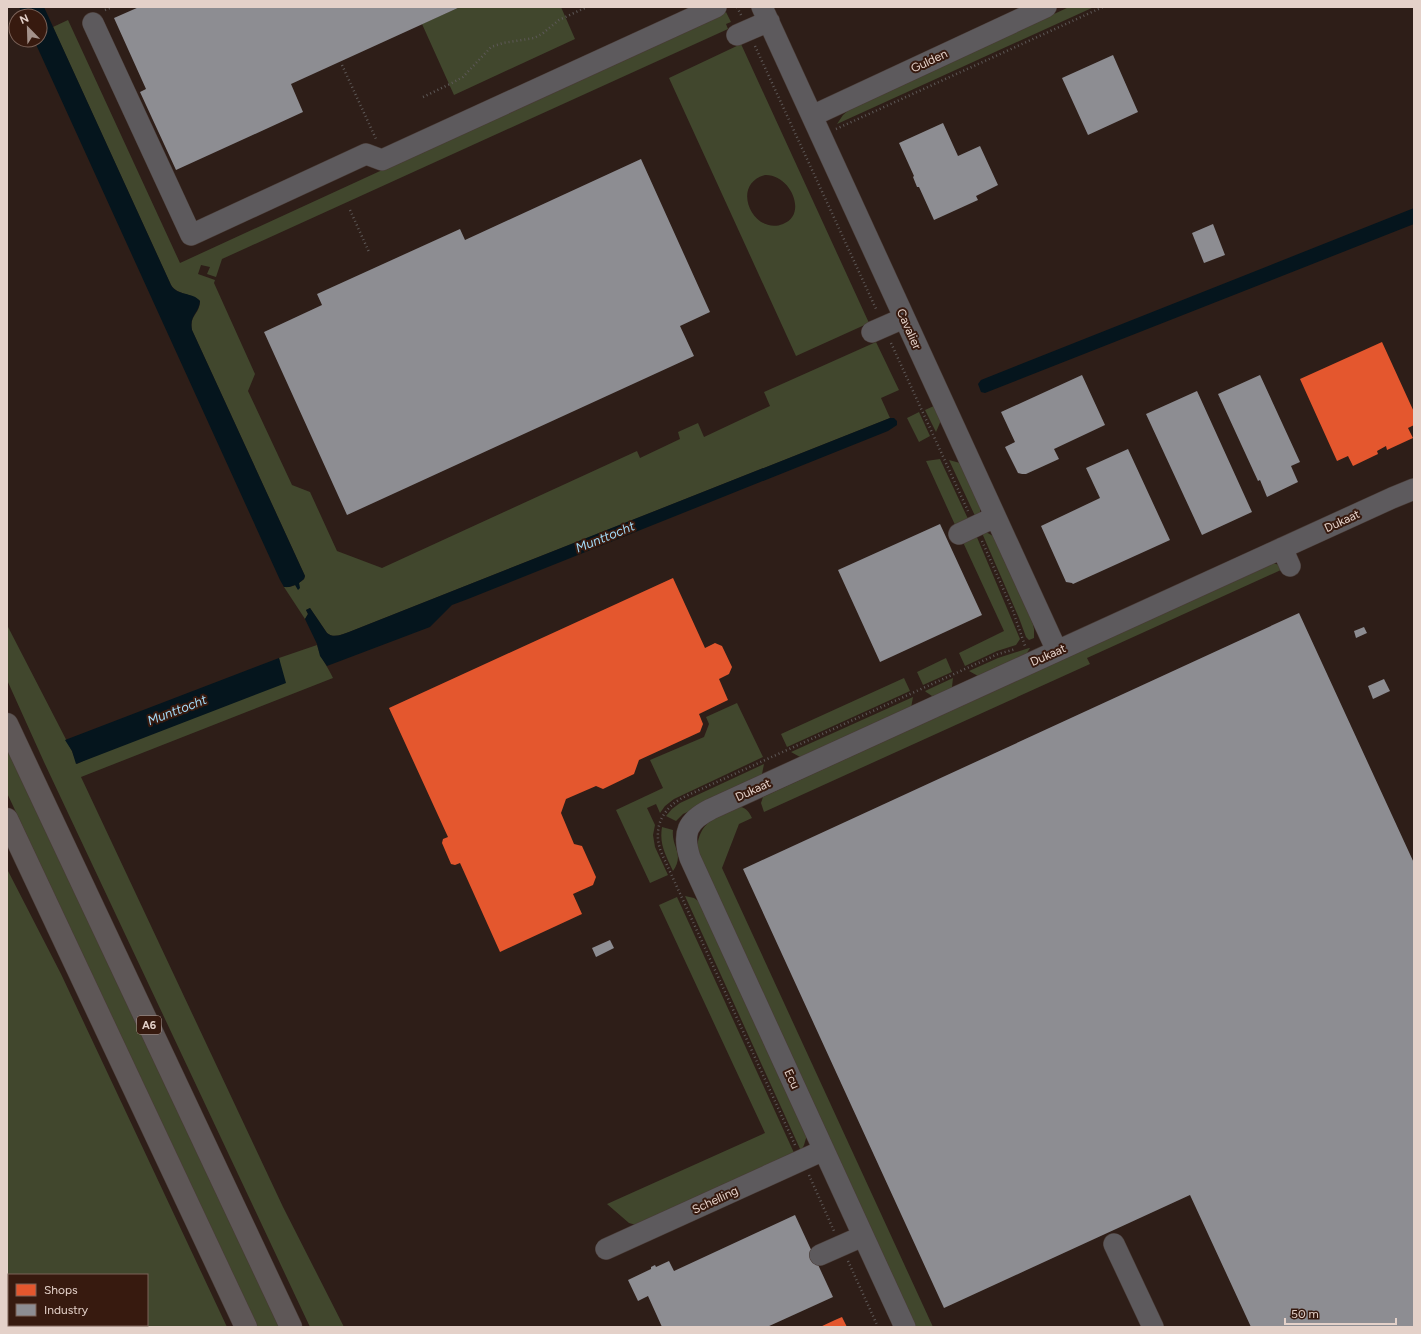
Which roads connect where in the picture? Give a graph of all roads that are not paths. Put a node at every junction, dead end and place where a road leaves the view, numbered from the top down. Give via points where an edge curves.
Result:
1 (716, 7) edge
2 (1046, 7) edge
3 (765, 14) edge
4 (94, 23) dead end
5 (737, 35) dead end
6 (812, 116) junction
7 (904, 318) junction
8 (872, 332) dead end
9 (1414, 489) edge
10 (995, 517) junction
11 (959, 534) dead end
12 (1057, 651) junction
13 (7, 724) edge
14 (7, 819) edge
15 (687, 830) joint
16 (824, 1150) junction
17 (863, 1236) junction
18 (1114, 1244) dead end
19 (606, 1249) dead end
20 (820, 1256) dead end
21 (246, 1327) edge
22 (291, 1327) edge
23 (905, 1327) edge
24 (1153, 1327) edge

1 - 4 street via 382,160 366,154 191,235
2 - 6 street, Gulden
3 - 5 street
3 - 6 street, Cavalier
6 - 7 street, Cavalier
7 - 8 street
7 - 10 street, Cavalier
9 - 12 street, Dukaat via 1392,498 1286,557
10 - 11 street
10 - 12 street, Cavalier
12 - 15 street, Dukaat via 711,809 693,820
13 - 22 highway, A6
14 - 21 highway
15 - 16 street, Ecu via 690,858
16 - 17 street, Ecu
16 - 19 street, Schelling
17 - 20 street
17 - 23 street, Ecu
18 - 24 street

